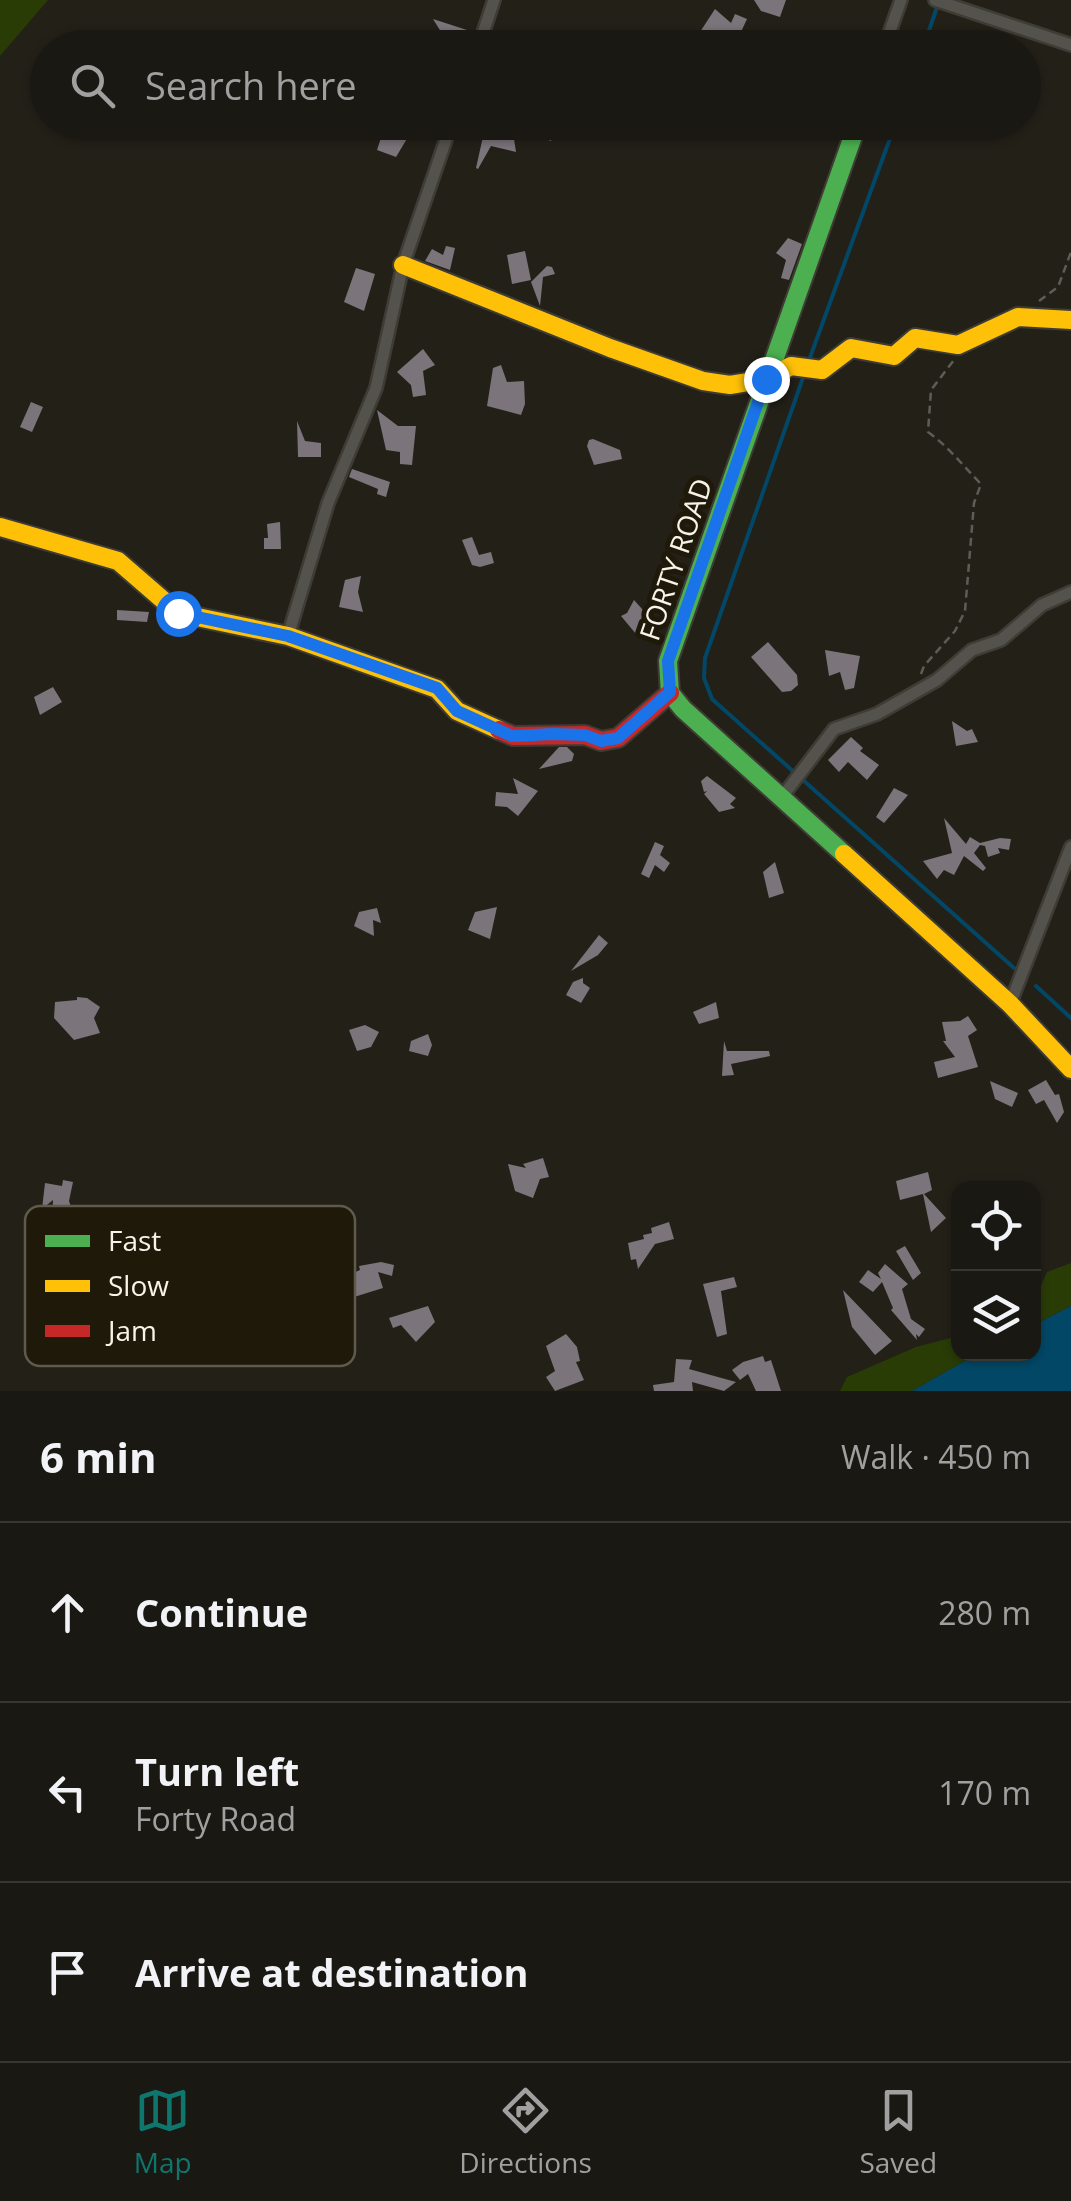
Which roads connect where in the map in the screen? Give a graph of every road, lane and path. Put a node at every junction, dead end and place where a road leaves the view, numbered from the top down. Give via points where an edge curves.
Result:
1 (494, 0) edge
2 (901, 0) edge
3 (935, 0) edge
4 (484, 30) edge
5 (890, 30) edge
6 (1026, 30) edge
7 (1041, 35) edge
8 (1071, 45) edge
9 (446, 140) edge
10 (852, 140) edge
11 (1071, 252) edge
12 (403, 265) junction
13 (1018, 316) junction
14 (1071, 320) edge
15 (958, 345) junction
16 (766, 379) junction
17 (0, 527) edge
18 (1071, 592) edge
19 (288, 636) junction
20 (916, 689) junction
21 (670, 692) junction
22 (782, 798) junction
23 (1071, 847) edge
24 (1010, 1004) junction
25 (1071, 1070) edge

1 - 4 street
2 - 5 street
3 - 6 street
7 - 8 street
9 - 12 street
10 - 16 street, FORTY ROAD
11 - 13 path via 1058,287
12 - 16 street via 704,381 730,386
12 - 19 street via 376,388 328,503
13 - 14 street
13 - 15 street
15 - 16 street via 915,338 894,356 851,348 822,370 790,366
15 - 20 path via 931,390 928,432 981,484 968,600
16 - 21 street, FORTY ROAD via 668,661
17 - 19 street via 118,561 178,613
18 - 20 street
19 - 21 street via 437,688 457,711 512,736 618,738
20 - 22 street via 877,714 834,729
21 - 22 street
22 - 24 street
23 - 24 street
24 - 25 street

